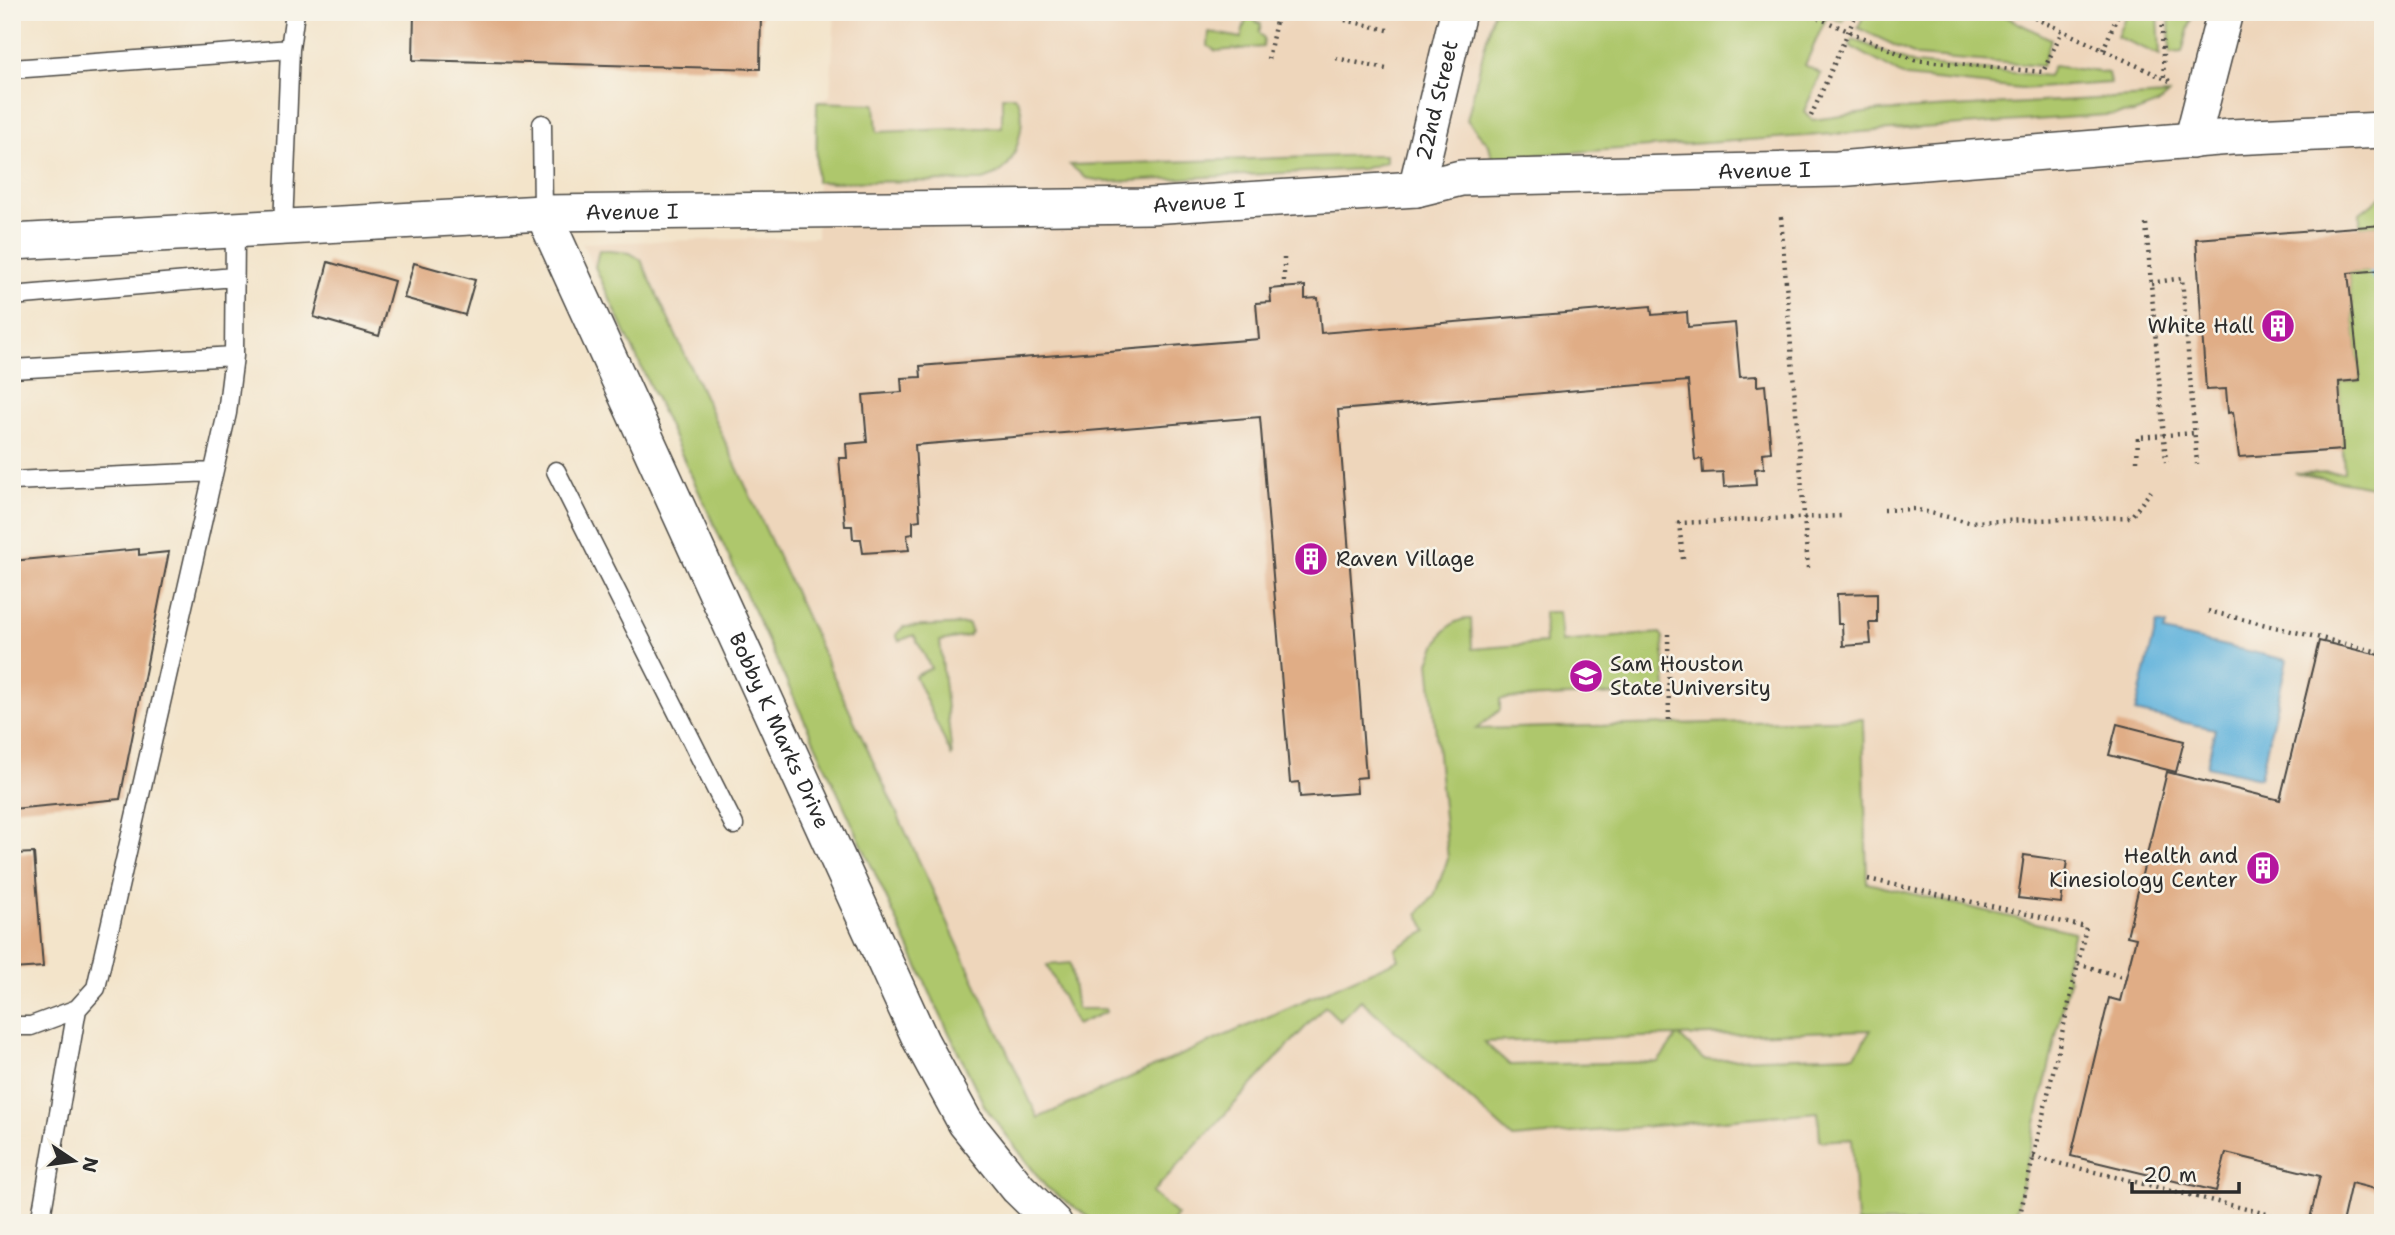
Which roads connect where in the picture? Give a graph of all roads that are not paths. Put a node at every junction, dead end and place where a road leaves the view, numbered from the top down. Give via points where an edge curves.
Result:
1 (295, 12) edge
2 (1458, 12) edge
3 (2225, 12) edge
4 (290, 49) junction
5 (12, 69) edge
6 (542, 124) dead end
7 (2383, 130) edge
8 (2192, 141) junction
9 (1416, 189) junction
10 (543, 213) junction
11 (283, 227) junction
12 (235, 230) junction
13 (12, 242) edge
14 (234, 277) junction
15 (12, 296) edge
16 (234, 356) junction
17 (12, 369) edge
18 (556, 471) dead end
19 (214, 472) junction
20 (12, 481) edge
21 (734, 825) dead end
22 (77, 1009) junction
23 (12, 1026) edge
24 (40, 1223) edge
25 (1054, 1223) edge

1 - 4 lane
2 - 9 street, 22nd Street
3 - 8 street
4 - 5 lane
4 - 11 lane
6 - 10 lane
7 - 8 street, Avenue I
8 - 9 street, Avenue I via 1837,169 1461,178
9 - 10 street, Avenue I via 1150,206
10 - 11 street, Avenue I
10 - 25 street, Bobby K Marks Drive via 922,1041 965,1122 1018,1188
11 - 12 street, Avenue I
12 - 13 street, Avenue I
12 - 14 lane
14 - 15 lane
14 - 16 lane
16 - 17 lane
16 - 19 lane
18 - 21 lane
19 - 20 lane
19 - 22 lane via 96,988
22 - 23 lane via 31,1026
22 - 24 lane

